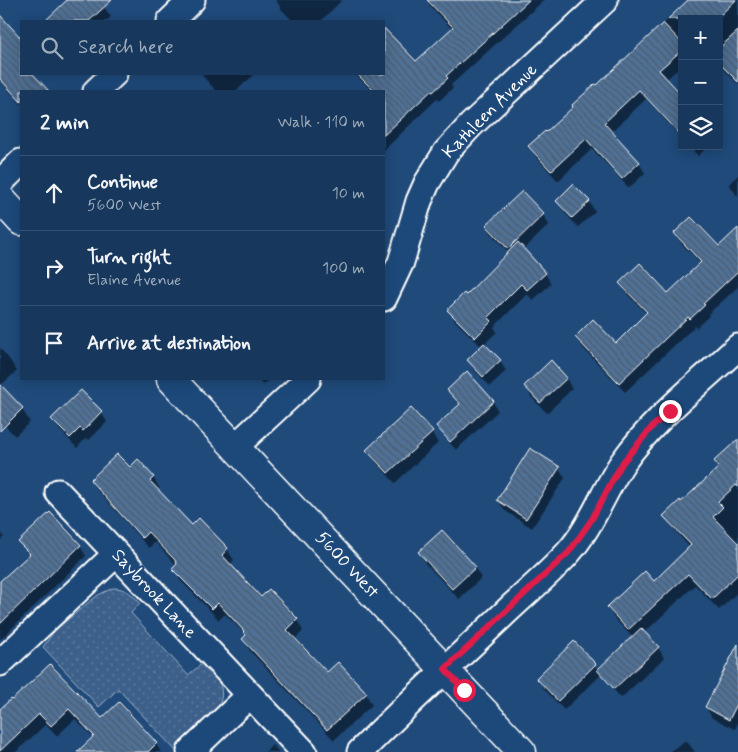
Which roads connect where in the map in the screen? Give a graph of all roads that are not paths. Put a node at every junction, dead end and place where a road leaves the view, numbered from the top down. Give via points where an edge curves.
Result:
1 (192, 0) edge
2 (605, 0) edge
3 (171, 20) edge
4 (113, 75) edge
5 (97, 90) edge
6 (20, 163) edge
7 (0, 183) edge
8 (0, 198) edge
9 (20, 220) edge
10 (385, 296) edge
11 (738, 347) edge
12 (172, 380) edge
13 (307, 380) edge
14 (236, 446) junction
15 (58, 492) dead end
16 (116, 554) junction
17 (0, 663) edge
18 (445, 669) junction
19 (250, 695) junction
20 (190, 752) edge
21 (304, 752) edge
22 (360, 752) edge
23 (522, 752) edge

1 - 3 street
2 - 10 street, Kathleen Avenue via 446,152 419,201 401,262
4 - 5 street
6 - 7 street
8 - 9 main road
11 - 18 street via 637,445 569,552
12 - 14 main road, 5600 West
13 - 14 street
14 - 18 main road, 5600 West
15 - 16 street, Saybrook Lane
16 - 17 street
16 - 19 street, Saybrook Lane
18 - 22 street
18 - 23 main road, 5600 West
19 - 20 street
19 - 21 street, Saybrook Lane

